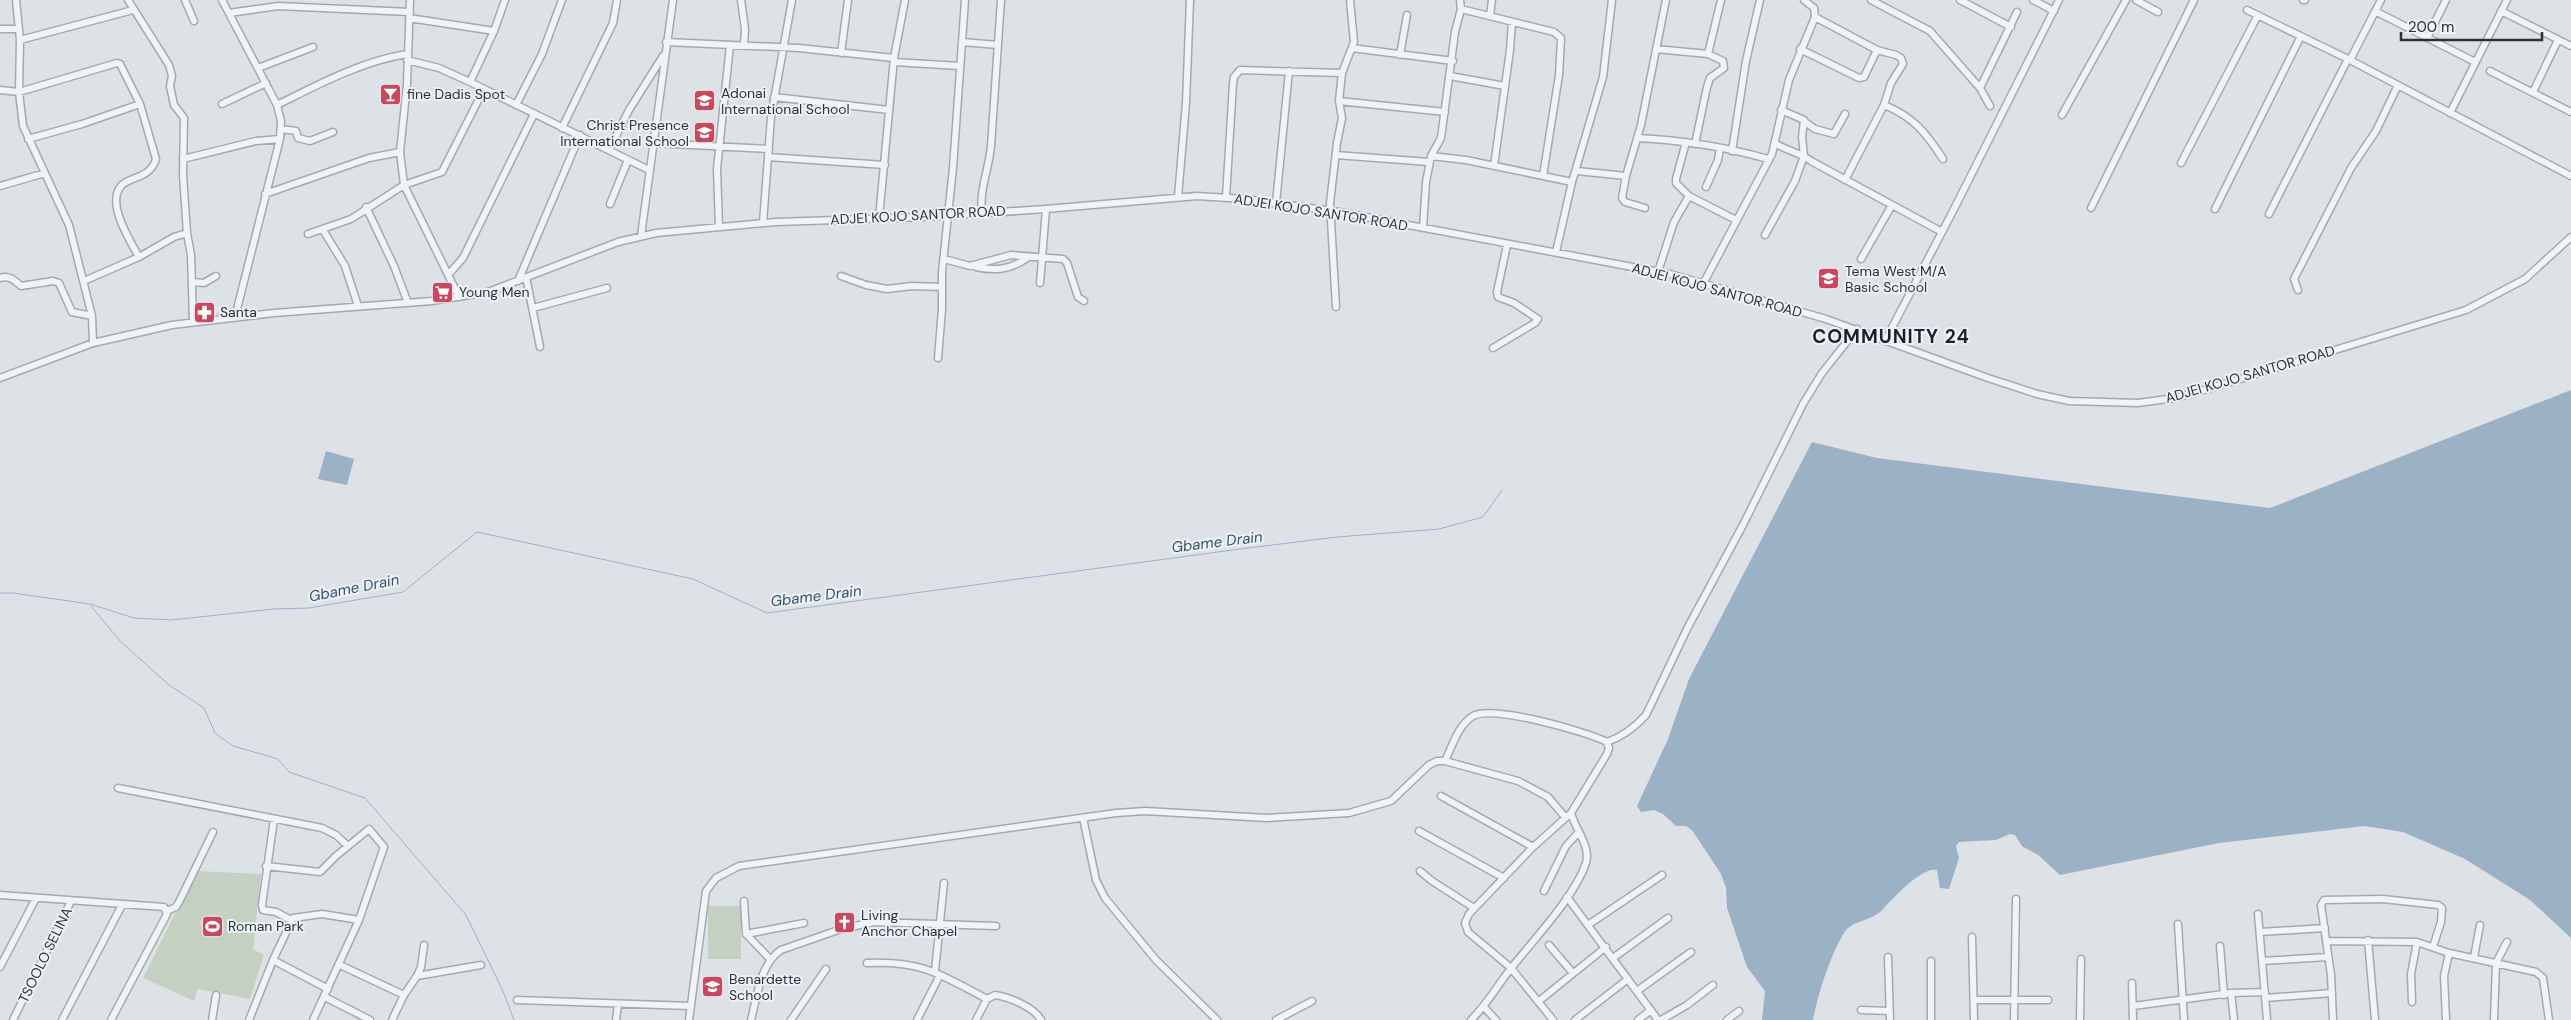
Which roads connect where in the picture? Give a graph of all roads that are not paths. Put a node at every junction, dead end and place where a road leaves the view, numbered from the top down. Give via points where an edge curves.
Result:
1 (16, 0) edge
2 (128, 0) edge
3 (185, 0) edge
4 (222, 0) edge
5 (410, 0) edge
6 (505, 0) edge
7 (562, 0) edge
8 (617, 0) edge
9 (673, 0) edge
10 (741, 0) edge
11 (792, 0) edge
12 (848, 0) edge
13 (904, 0) edge
14 (965, 0) edge
15 (1001, 0) edge
16 (1190, 0) edge
17 (1350, 0) edge
18 (1460, 0) edge
19 (1492, 0) edge
20 (1612, 0) edge
21 (1666, 0) edge
22 (1721, 0) edge
23 (1760, 0) edge
24 (1804, 0) edge
25 (1871, 0) edge
26 (2033, 0) edge
27 (2059, 0) edge
28 (2126, 0) edge
29 (2136, 0) edge
30 (2194, 0) edge
31 (2381, 0) edge
32 (2446, 0) edge
33 (2507, 0) edge
34 (1965, 1) edge
35 (1461, 9) junction
36 (133, 10) junction
37 (2247, 10) dead end
38 (2054, 11) junction
39 (2376, 11) junction
40 (2502, 11) junction
41 (2017, 12) dead end
42 (2158, 12) dead end
43 (229, 13) junction
44 (410, 15) junction
45 (1407, 15) dead end
46 (2258, 15) junction
47 (1490, 16) junction
48 (1815, 18) junction
49 (194, 20) dead end
50 (1512, 22) junction
51 (2011, 27) junction
52 (0, 29) edge
53 (19, 30) junction
54 (494, 31) junction
55 (2301, 36) junction
56 (2427, 38) junction
57 (20, 40) junction
58 (2558, 40) junction
59 (666, 42) junction
60 (962, 42) junction
61 (998, 44) junction
62 (730, 45) junction
63 (744, 45) junction
64 (2571, 46) edge
65 (313, 47) dead end
66 (783, 48) junction
67 (1352, 48) junction
68 (1656, 49) junction
69 (1800, 49) junction
70 (1878, 50) junction
71 (841, 53) junction
72 (1708, 54) junction
73 (664, 55) junction
74 (1400, 55) junction
75 (407, 57) junction
76 (2349, 59) junction
77 (894, 60) junction
78 (1453, 61) junction
79 (2475, 62) junction
80 (960, 66) junction
81 (258, 68) junction
82 (1289, 71) junction
83 (2490, 71) dead end
84 (1342, 73) junction
85 (1450, 76) junction
86 (470, 82) junction
87 (266, 83) junction
88 (2398, 85) junction
89 (1505, 86) junction
90 (1980, 88) junction
91 (484, 89) junction
92 (0, 90) edge
93 (19, 92) junction
94 (2532, 92) junction
95 (774, 97) junction
96 (1339, 101) junction
97 (140, 104) junction
98 (222, 104) dead end
99 (277, 105) junction
100 (516, 105) junction
101 (1884, 105) junction
102 (1990, 106) dead end
103 (889, 110) junction
104 (1781, 110) junction
105 (1445, 112) junction
106 (2450, 112) junction
107 (2571, 112) edge
108 (534, 114) junction
109 (1845, 114) dead end
110 (2062, 115) dead end
111 (1804, 120) junction
112 (562, 128) junction
113 (281, 129) junction
114 (333, 132) dead end
115 (580, 135) junction
116 (28, 138) junction
117 (1637, 138) junction
118 (280, 139) junction
119 (1686, 142) junction
120 (652, 143) junction
121 (1775, 143) junction
122 (1695, 144) junction
123 (719, 146) junction
124 (1720, 148) junction
125 (769, 149) junction
126 (609, 150) junction
127 (1732, 151) junction
128 (400, 152) junction
129 (1336, 155) junction
130 (1804, 156) junction
131 (768, 157) junction
132 (183, 159) junction
133 (1430, 159) junction
134 (1768, 159) junction
135 (1943, 159) dead end
136 (628, 160) junction
137 (2181, 162) dead end
138 (885, 165) junction
139 (1494, 166) junction
140 (649, 170) junction
141 (1577, 171) junction
142 (45, 173) junction
143 (1543, 176) junction
144 (1626, 176) junction
145 (2571, 176) edge
146 (1845, 180) junction
147 (1572, 182) junction
148 (404, 185) junction
149 (0, 186) edge
150 (1706, 187) dead end
151 (265, 194) junction
152 (1690, 196) junction
153 (1178, 197) junction
154 (1226, 197) junction
155 (1276, 202) junction
156 (610, 204) dead end
157 (1892, 205) junction
158 (366, 207) junction
159 (1645, 208) dead end
160 (2091, 208) dead end
161 (1046, 209) junction
162 (2216, 209) dead end
163 (1330, 210) junction
164 (982, 213) junction
165 (2269, 214) dead end
166 (948, 216) junction
167 (879, 218) junction
168 (1736, 220) junction
169 (763, 223) junction
170 (719, 227) junction
171 (1422, 228) junction
172 (323, 230) junction
173 (1942, 232) junction
174 (187, 234) junction
175 (308, 234) dead end
176 (1765, 235) dead end
177 (641, 236) junction
178 (2571, 236) edge
179 (1507, 245) junction
180 (1556, 252) junction
181 (140, 257) junction
182 (1040, 257) junction
183 (1026, 258) junction
184 (944, 259) junction
185 (1861, 259) dead end
186 (974, 266) junction
187 (1658, 272) junction
188 (448, 274) junction
189 (216, 276) dead end
190 (841, 276) dead end
191 (526, 277) junction
192 (0, 278) edge
193 (84, 281) junction
194 (518, 281) junction
195 (192, 282) junction
196 (1040, 284) dead end
197 (1703, 284) junction
198 (941, 287) junction
199 (607, 288) dead end
200 (2298, 290) dead end
201 (459, 297) junction
202 (1084, 301) dead end
203 (408, 302) junction
204 (358, 306) junction
205 (1336, 307) dead end
206 (533, 308) junction
207 (92, 316) junction
208 (235, 317) junction
209 (193, 322) junction
210 (1857, 329) junction
211 (1885, 341) junction
212 (93, 343) junction
213 (540, 348) dead end
214 (1492, 348) dead end
215 (938, 358) dead end
216 (0, 378) edge
217 (1607, 742) junction
218 (1445, 761) junction
219 (118, 788) dead end
220 (1441, 796) dead end
221 (1568, 815) junction
222 (1083, 818) junction
223 (274, 819) junction
224 (1419, 831) dead end
225 (213, 832) dead end
226 (1579, 832) junction
227 (348, 846) junction
228 (1532, 846) junction
229 (266, 866) junction
230 (1420, 871) dead end
231 (1662, 875) dead end
232 (1504, 878) junction
233 (944, 883) dead end
234 (1544, 891) dead end
235 (0, 895) edge
236 (1567, 897) junction
237 (36, 898) junction
238 (2016, 899) dead end
239 (72, 901) junction
240 (744, 901) dead end
241 (122, 905) junction
242 (1474, 908) junction
243 (167, 911) junction
244 (2258, 914) dead end
245 (1668, 918) dead end
246 (291, 920) junction
247 (359, 920) junction
248 (804, 923) dead end
249 (941, 923) junction
250 (2178, 924) dead end
251 (1588, 925) junction
252 (2480, 925) dead end
253 (996, 926) dead end
254 (2325, 928) junction
255 (2260, 932) junction
256 (746, 934) junction
257 (1972, 938) dead end
258 (2368, 940) junction
259 (2326, 941) junction
260 (2417, 942) junction
261 (2507, 942) dead end
262 (424, 945) dead end
263 (1549, 945) dead end
264 (2220, 946) dead end
265 (1606, 947) junction
266 (2433, 947) junction
267 (1691, 952) dead end
268 (2449, 953) junction
269 (1888, 957) dead end
270 (2474, 957) junction
271 (1613, 958) junction
272 (2328, 958) junction
273 (770, 959) junction
274 (2080, 959) dead end
275 (272, 960) junction
276 (1931, 960) dead end
277 (2262, 961) junction
278 (867, 963) dead end
279 (2496, 963) junction
280 (340, 964) junction
281 (481, 966) dead end
282 (0, 967) edge
283 (1510, 968) junction
284 (826, 969) dead end
285 (1572, 972) junction
286 (938, 973) junction
287 (417, 976) junction
288 (1628, 979) junction
289 (2132, 982) dead end
290 (1713, 985) dead end
291 (328, 989) junction
292 (1637, 991) junction
293 (2332, 993) junction
294 (2224, 994) junction
295 (2231, 994) junction
296 (216, 995) dead end
297 (404, 995) junction
298 (2265, 995) junction
299 (325, 996) junction
300 (988, 999) junction
301 (517, 1000) dead end
302 (1974, 1000) junction
303 (2048, 1000) dead end
304 (2183, 1000) junction
305 (1312, 1001) dead end
306 (1539, 1001) junction
307 (2014, 1001) junction
308 (2412, 1002) dead end
309 (618, 1004) junction
310 (691, 1006) junction
311 (2133, 1006) junction
312 (1484, 1007) junction
313 (1651, 1010) junction
314 (1861, 1010) dead end
315 (1889, 1011) junction
316 (1739, 1012) dead end
317 (1038, 1018) edge
318 (13, 1020) edge
319 (62, 1020) edge
320 (111, 1020) edge
321 (212, 1020) edge
322 (249, 1020) edge
323 (313, 1020) edge
324 (370, 1020) edge
325 (392, 1020) edge
326 (616, 1020) edge
327 (690, 1020) edge
328 (751, 1020) edge
329 (791, 1020) edge
330 (917, 1020) edge
331 (976, 1020) edge
332 (1217, 1020) edge
333 (1276, 1020) edge
334 (1471, 1020) edge
335 (1496, 1020) edge
336 (1553, 1020) edge
337 (1575, 1020) edge
338 (1638, 1020) edge
339 (1660, 1020) edge
340 (1727, 1020) edge
341 (1890, 1020) edge
342 (1930, 1020) edge
343 (1974, 1020) edge
344 (2014, 1020) edge
345 (2080, 1020) edge
346 (2133, 1020) edge
347 (2184, 1020) edge
348 (2234, 1020) edge
349 (2267, 1020) edge
350 (2333, 1020) edge
351 (2375, 1020) edge
352 (2446, 1020) edge
353 (2494, 1020) edge
354 (2549, 1020) edge

1 - 53 street
2 - 36 street
3 - 49 street
4 - 43 street
5 - 44 street
6 - 54 street
7 - 100 street via 550,36
8 - 112 street via 612,24
9 - 59 street
10 - 63 street
11 - 66 street
12 - 71 street
13 - 77 street
14 - 60 street
15 - 61 street
16 - 153 street
17 - 67 street via 1354,31
18 - 35 street
19 - 47 street
20 - 141 street via 1603,77
21 - 68 street
22 - 72 street
23 - 127 street via 1746,61
24 - 48 street via 1814,8
25 - 90 street via 1930,31
26 - 38 street
27 - 38 street
28 - 110 street
29 - 42 street
30 - 160 street
31 - 39 street
32 - 56 street
33 - 40 street
34 - 51 street
35 - 47 street
35 - 78 street
36 - 57 street
36 - 132 street via 169,65 174,104 184,118
37 - 46 street
38 - 173 street
39 - 56 street
39 - 76 street
40 - 58 street
40 - 79 street
41 - 51 street
43 - 44 street via 278,6
43 - 81 street
44 - 54 street
44 - 75 street
45 - 74 street
46 - 55 street
46 - 137 street
47 - 50 street
48 - 69 street
48 - 70 street
50 - 89 street
50 - 143 street via 1554,32 1561,38 1559,75
51 - 90 street
52 - 53 street
53 - 57 street
54 - 86 street
55 - 76 street
55 - 162 street
56 - 79 street
57 - 93 street
58 - 64 street
58 - 94 street
59 - 62 street
59 - 73 street
60 - 61 street
60 - 80 street
61 - 164 street via 990,163 980,199
62 - 63 street
62 - 123 street
63 - 66 street
65 - 81 street
66 - 71 street
66 - 95 street
67 - 74 street
67 - 84 street
68 - 72 street
68 - 117 street
69 - 70 street via 1859,78 1864,77
69 - 104 street
70 - 101 street via 1896,55 1903,64 1891,83
71 - 77 street
72 - 122 street via 1723,61 1724,68 1710,78
73 - 120 street
73 - 126 street via 629,110
74 - 78 street
75 - 86 street
75 - 99 street via 390,57 318,84
75 - 128 street
76 - 88 street
76 - 165 street
77 - 80 street
77 - 103 street
78 - 85 street
79 - 106 street
80 - 166 street
81 - 87 street
82 - 84 street
82 - 154 street via 1240,70 1234,77
82 - 155 street
83 - 94 street
84 - 96 street
85 - 89 street
85 - 105 street
86 - 91 street
87 - 98 street
87 - 99 street
88 - 106 street
88 - 200 street via 2294,279
89 - 139 street
90 - 102 street
91 - 100 street
91 - 148 street via 445,169 438,175
92 - 93 street
93 - 97 street via 118,63
93 - 116 street
94 - 107 street
95 - 103 street
95 - 125 street
96 - 105 street
96 - 129 street via 1342,118
97 - 116 street
97 - 181 street via 156,161 147,173 122,185 117,192 119,222
99 - 113 street
100 - 108 street
101 - 135 street via 1897,110 1928,134
101 - 146 street
103 - 138 street
104 - 111 street
104 - 121 street
105 - 133 street via 1441,138
106 - 145 street
108 - 112 street
108 - 188 street via 463,258
109 - 111 street via 1834,134 1808,126
111 - 130 street
112 - 115 street
113 - 114 street via 296,131 298,138 310,141
113 - 118 street
115 - 126 street
115 - 194 street
116 - 142 street
117 - 119 street
117 - 144 street
118 - 132 street via 256,141
118 - 151 street
119 - 122 street
119 - 152 street via 1676,183
120 - 123 street
120 - 140 street
121 - 130 street
121 - 134 street
122 - 124 street
123 - 125 street
123 - 170 street via 716,169
124 - 127 street
124 - 150 street
125 - 131 street
126 - 136 street
127 - 134 street
128 - 148 street
128 - 151 street via 369,158
129 - 133 street
129 - 163 street
130 - 146 street
130 - 176 street via 1795,181
131 - 138 street
131 - 169 street
132 - 174 street
133 - 139 street
133 - 171 street
134 - 168 street
136 - 140 street
136 - 156 street
138 - 167 street
139 - 143 street
140 - 177 street
141 - 144 street
141 - 147 street
142 - 149 street
142 - 193 street via 69,225
143 - 147 street
144 - 159 street via 1624,202
146 - 157 street
147 - 180 street
148 - 158 street
148 - 188 street
151 - 208 street
152 - 168 street
152 - 187 street via 1674,222
153 - 154 street, ADJEI KOJO SANTOR ROAD
153 - 161 street, ADJEI KOJO SANTOR ROAD
154 - 155 street, ADJEI KOJO SANTOR ROAD
155 - 163 street, ADJEI KOJO SANTOR ROAD
157 - 173 street
157 - 185 street
158 - 172 street via 351,219
158 - 203 street
161 - 164 street, ADJEI KOJO SANTOR ROAD
161 - 182 street
163 - 171 street, ADJEI KOJO SANTOR ROAD
163 - 205 street
164 - 166 street, ADJEI KOJO SANTOR ROAD
166 - 167 street, ADJEI KOJO SANTOR ROAD
166 - 184 street
167 - 169 street, ADJEI KOJO SANTOR ROAD
168 - 197 street
169 - 170 street, ADJEI KOJO SANTOR ROAD
170 - 177 street, ADJEI KOJO SANTOR ROAD
171 - 179 street, ADJEI KOJO SANTOR ROAD
172 - 175 street
172 - 204 street via 345,266
173 - 211 street
174 - 181 street via 174,237
174 - 195 street
177 - 191 street, ADJEI KOJO SANTOR ROAD
178 - 211 street, ADJEI KOJO SANTOR ROAD via 2525,279 2466,310 2175,398 2138,403 2069,401 2037,394
179 - 180 street, ADJEI KOJO SANTOR ROAD
179 - 214 street via 1498,297 1538,318 1536,323
180 - 187 street, ADJEI KOJO SANTOR ROAD
181 - 193 street
182 - 183 street
182 - 196 street
182 - 202 street via 1065,261 1078,296
183 - 186 street via 1018,255 1002,257
183 - 186 street via 1010,268 991,270
184 - 186 street
184 - 198 street
187 - 197 street, ADJEI KOJO SANTOR ROAD
188 - 201 street
189 - 195 street via 204,283
190 - 198 street via 887,289
191 - 194 street, ADJEI KOJO SANTOR ROAD
191 - 206 street
192 - 207 street via 6,276 21,286 53,281 58,284 72,312
193 - 207 street
194 - 201 street, ADJEI KOJO SANTOR ROAD via 494,291
195 - 209 street
197 - 210 street, ADJEI KOJO SANTOR ROAD
198 - 215 street
199 - 206 street
201 - 203 street, ADJEI KOJO SANTOR ROAD
203 - 204 street, ADJEI KOJO SANTOR ROAD
204 - 208 street, ADJEI KOJO SANTOR ROAD
206 - 213 street
207 - 212 street
208 - 209 street, ADJEI KOJO SANTOR ROAD
209 - 212 street, ADJEI KOJO SANTOR ROAD
210 - 211 street, ADJEI KOJO SANTOR ROAD
210 - 217 street via 1827,366 1803,404 1646,715 1636,725
212 - 216 street, ADJEI KOJO SANTOR ROAD
217 - 218 street via 1503,713 1484,713 1467,720
217 - 221 street via 1607,754
218 - 221 street via 1518,781 1548,797
218 - 222 street via 1429,765 1391,802 1349,812 1267,818 1145,811
219 - 223 street
220 - 228 street
221 - 226 street
221 - 228 street
222 - 310 street via 763,860 732,868 716,878 706,891
222 - 332 street via 1096,880 1105,898 1156,960
223 - 227 street via 329,831
223 - 229 street
224 - 232 street
225 - 243 street via 176,907
226 - 234 street via 1566,846
226 - 236 street via 1586,849 1586,863
227 - 229 street via 320,872
227 - 247 street via 369,829 384,848
228 - 232 street
229 - 246 street via 263,910
230 - 242 street
231 - 251 street
232 - 242 street
233 - 249 street
235 - 237 street, TSOOLO SELINA
236 - 251 street
236 - 283 street
237 - 239 street, TSOOLO SELINA
237 - 282 street
238 - 307 street
239 - 241 street
239 - 318 street, TSOOLO SELINA
240 - 256 street
241 - 243 street via 162,906
241 - 319 street
242 - 283 street via 1465,926
243 - 320 street
244 - 255 street
245 - 271 street
246 - 247 street via 322,914
246 - 275 street
247 - 280 street
248 - 256 street
249 - 253 street
249 - 273 street via 864,923 781,950
249 - 286 street
250 - 304 street
251 - 265 street
252 - 270 street
254 - 255 street
254 - 259 street
254 - 266 street via 2322,905 2326,899 2426,903 2442,908
255 - 277 street
256 - 273 street
257 - 302 street
258 - 259 street
258 - 260 street
258 - 351 street
259 - 272 street
260 - 266 street
260 - 308 street via 2411,974
261 - 279 street
262 - 287 street via 422,967
263 - 285 street
264 - 294 street
265 - 271 street
265 - 285 street
266 - 268 street
267 - 292 street
268 - 270 street
268 - 352 street via 2444,976
269 - 315 street
270 - 279 street
271 - 288 street
272 - 277 street
272 - 293 street
273 - 328 street
274 - 345 street
275 - 291 street
275 - 322 street
276 - 342 street
277 - 298 street
278 - 286 street via 908,963
279 - 353 street
279 - 354 street via 2540,974
280 - 291 street
280 - 297 street
281 - 287 street
283 - 306 street
283 - 312 street
284 - 329 street
285 - 306 street
286 - 300 street
286 - 330 street
287 - 297 street
288 - 292 street
288 - 337 street
289 - 311 street
290 - 339 street via 1687,1006
291 - 299 street
292 - 313 street
293 - 298 street
293 - 350 street
294 - 295 street
294 - 304 street
295 - 298 street
295 - 348 street
296 - 321 street
297 - 325 street
298 - 349 street
299 - 323 street
299 - 324 street
300 - 317 street via 1000,996
300 - 331 street
301 - 309 street
302 - 307 street
302 - 343 street
303 - 307 street
304 - 311 street
304 - 347 street
305 - 333 street
306 - 336 street
307 - 344 street
309 - 310 street
309 - 326 street
310 - 327 street
311 - 346 street
312 - 334 street
312 - 335 street
313 - 338 street
313 - 339 street
314 - 315 street
315 - 341 street
316 - 340 street

